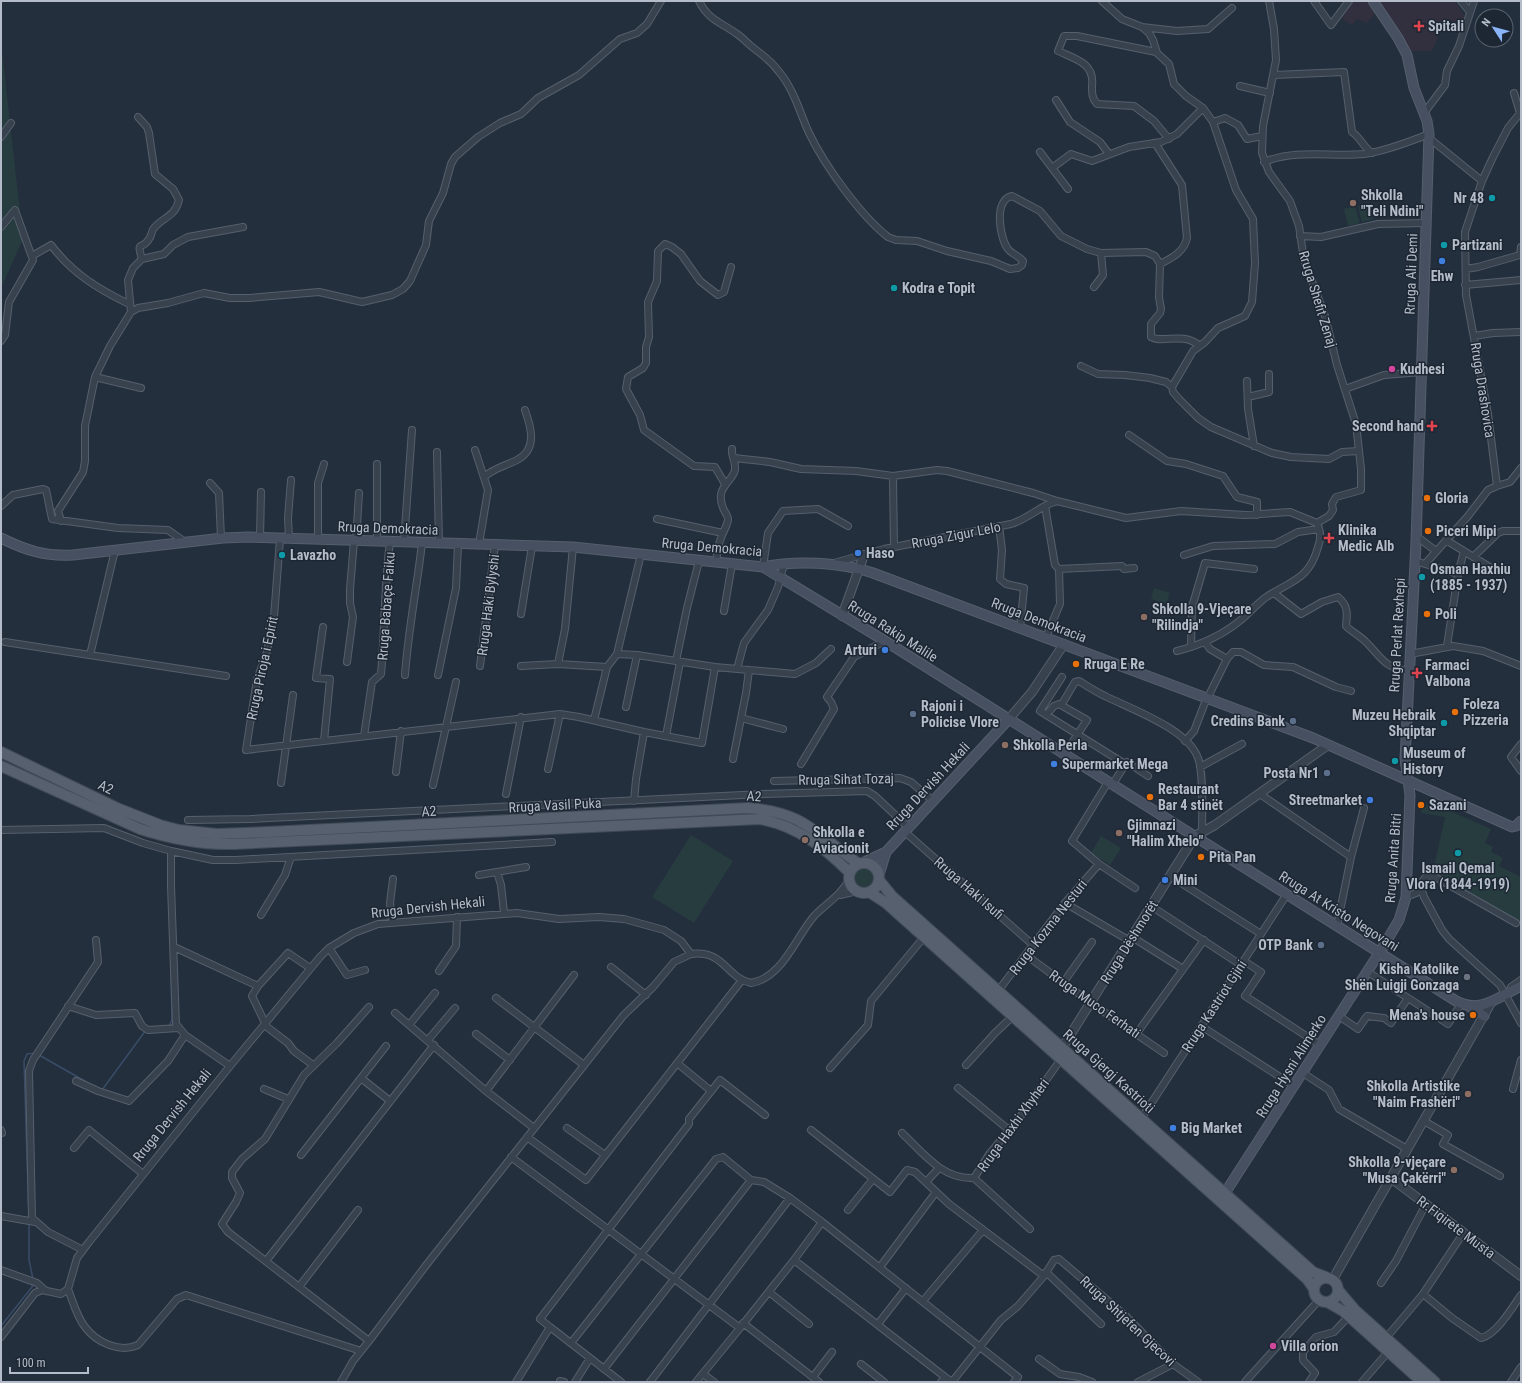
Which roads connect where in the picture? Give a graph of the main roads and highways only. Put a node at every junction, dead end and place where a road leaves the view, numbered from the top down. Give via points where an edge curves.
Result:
1 (1373, 1) edge
2 (1416, 536) joint
3 (1, 538) edge
4 (763, 567) junction
5 (1008, 720) junction
6 (1, 752) edge
7 (1, 766) edge
8 (1409, 782) junction
9 (1110, 784) joint
10 (1521, 821) edge
11 (886, 852) junction
12 (861, 864) junction
13 (850, 876) junction
14 (879, 877) junction
15 (868, 892) junction
16 (1380, 953) junction
17 (1511, 990) edge
18 (1464, 1005) junction
19 (1484, 1016) road end
20 (1224, 1193) junction
21 (1329, 1278) junction
22 (1314, 1289) junction
23 (1338, 1290) junction
24 (1323, 1301) junction
25 (1422, 1382) edge
26 (1435, 1382) edge

1 - 2 main road, Rruga Ali Demi via 1407,55 1429,136
2 - 8 main road, Rruga Perlat Rexhepi via 1405,758
3 - 4 main road, Rruga Demokracia via 49,556 221,538 260,538 573,547
4 - 5 main road, Rruga Rakip Malile
4 - 8 main road, Rruga Demokracia via 784,564 828,564 859,568 1328,745
5 - 9 main road, Rruga Rakip Malile
5 - 11 main road, Rruga Dervish Hekali
6 - 12 main road, A2 via 117,808 179,830 217,834 262,833 748,808 775,812 801,821
7 - 13 main road, A2 via 140,829 197,843 234,844 754,818 773,821 804,834
8 - 10 main road, Rruga Demokracia via 1512,827
8 - 16 main road, Rruga Anita Bitri via 1406,898 1399,920
9 - 16 main road, Rruga At Kristo Negovani via 1200,837
11 - 12 main road, Rruga Dervish Hekali
11 - 14 main road, Rruga Dervish Hekali
12 - 13 main road
12 - 14 main road via 873,866
13 - 15 main road via 851,885 856,891
14 - 15 main road via 875,888
14 - 20 main road, Rruga Gjergj Kastrioti via 892,896
15 - 22 main road, Rruga Gjergj Kastrioti via 880,898 1013,1016 1307,1279
16 - 18 main road, Rruga At Kristo Negovani
16 - 20 main road, Rruga Hysni Alimerko
17 - 18 main road via 1478,1007
18 - 19 main road, Rruga At Kristo Negovani
20 - 21 main road, Rruga Gjergj Kastrioti via 1313,1272
21 - 22 main road via 1316,1282
21 - 23 main road via 1336,1283
22 - 24 main road
23 - 24 main road via 1335,1298
23 - 26 main road via 1349,1305
24 - 25 main road via 1339,1307

